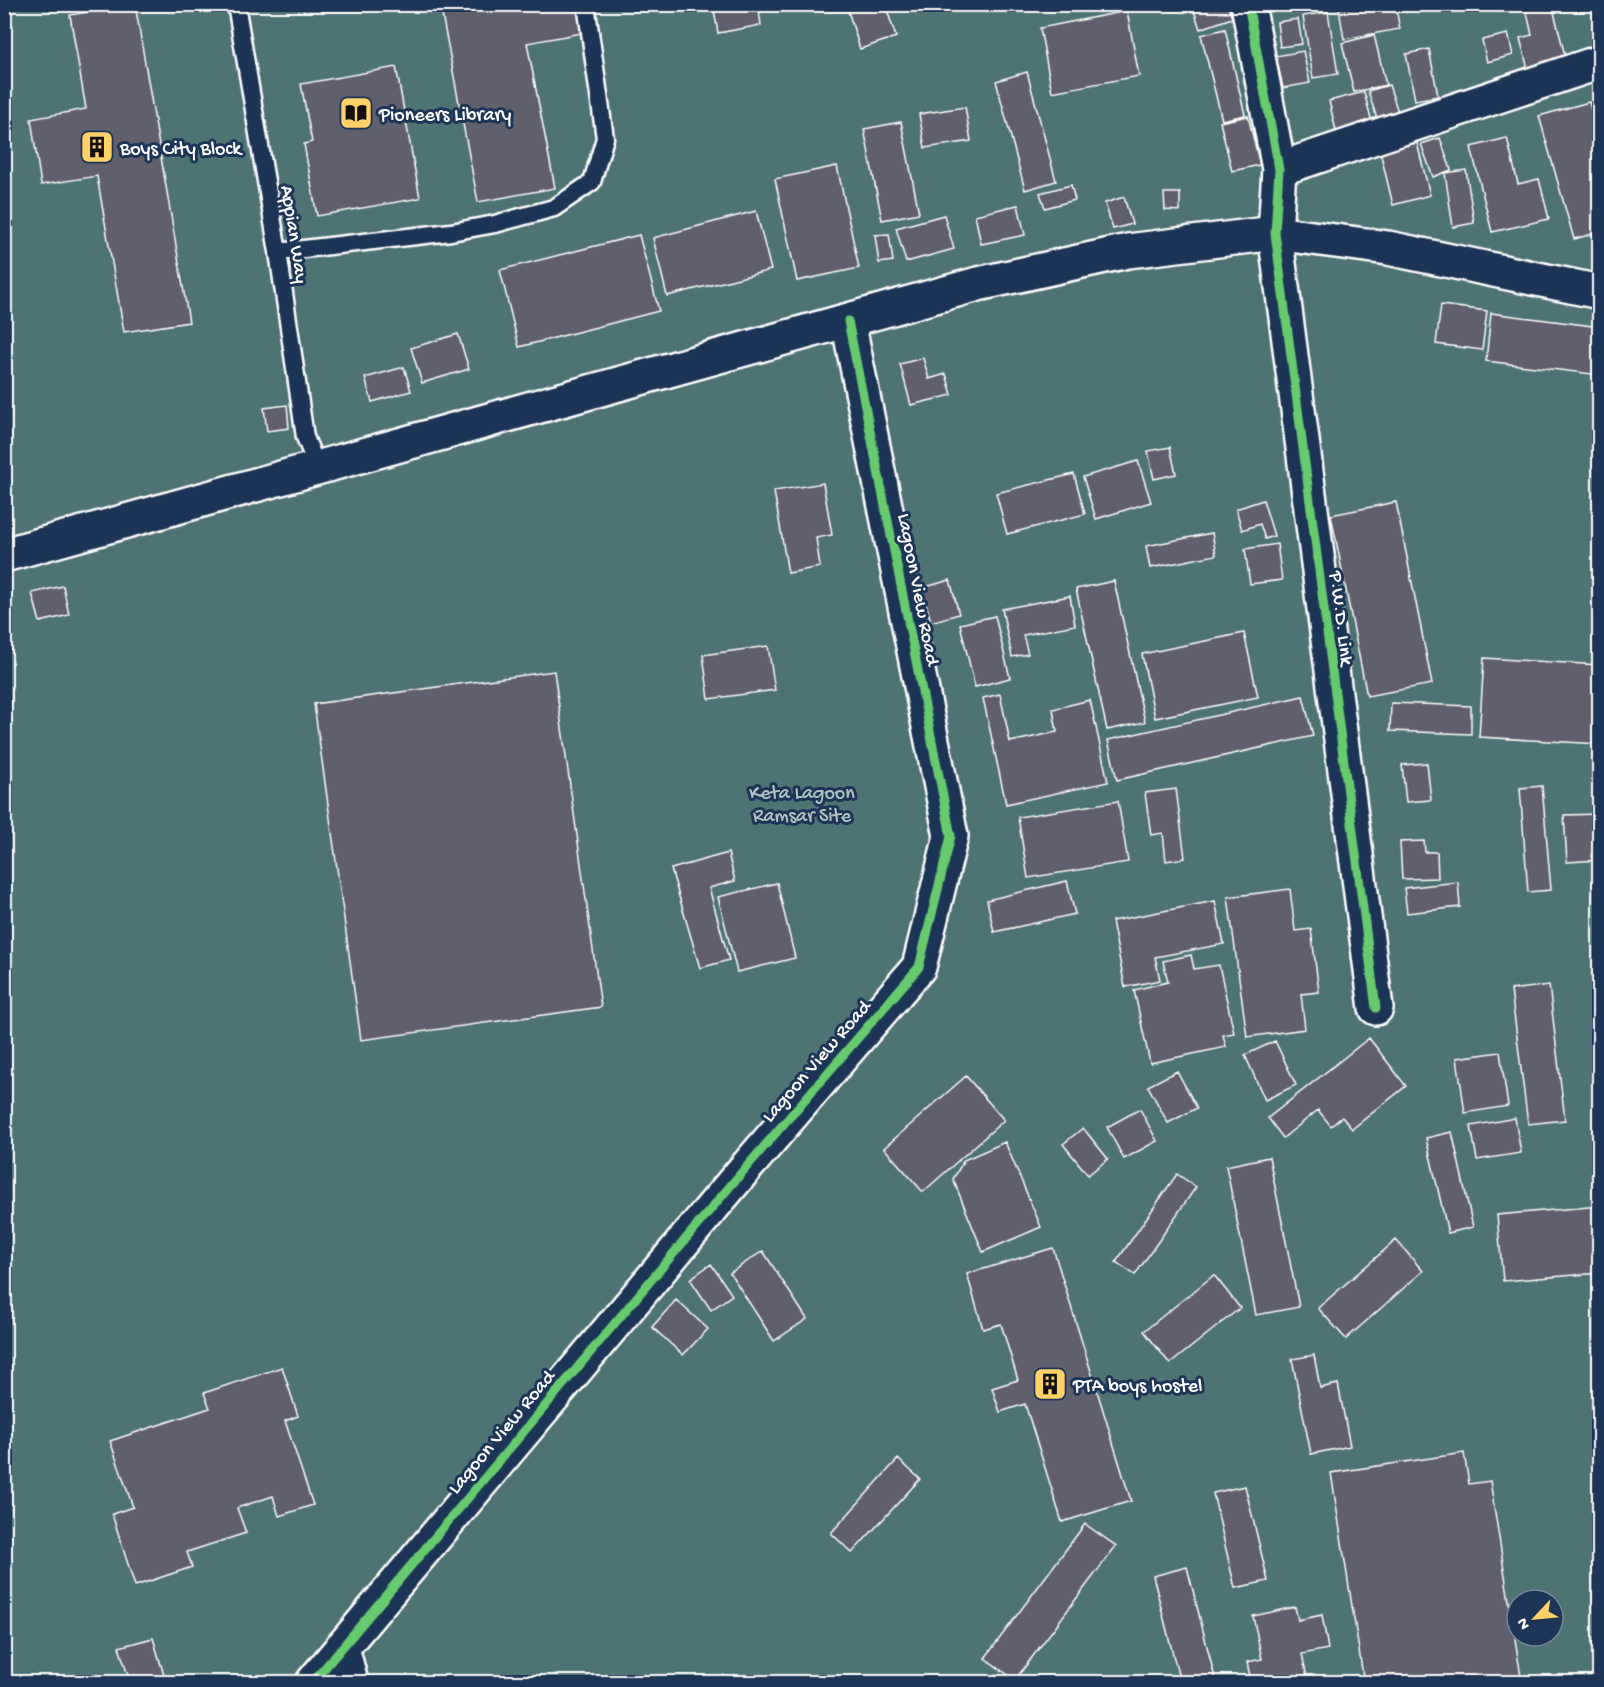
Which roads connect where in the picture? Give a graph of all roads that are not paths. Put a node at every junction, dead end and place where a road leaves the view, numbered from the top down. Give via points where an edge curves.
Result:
1 (236, 4) edge
2 (586, 4) edge
3 (1248, 4) edge
4 (1599, 62) edge
5 (1279, 169) junction
6 (1275, 232) junction
7 (278, 252) junction
8 (1599, 292) edge
9 (848, 321) junction
10 (318, 469) junction
11 (4, 555) edge
12 (1376, 1008) dead end
13 (342, 1647) junction
14 (313, 1683) edge
15 (351, 1683) edge

1 - 7 lane, Appian Way
2 - 7 lane via 605,138 592,182 554,208 495,224
3 - 5 street, P.W.D. Link
4 - 5 street
5 - 6 street, P.W.D. Link
6 - 8 street via 1388,249
6 - 9 street via 1128,251 978,284
6 - 12 street, P.W.D. Link
7 - 10 lane, Appian Way via 305,437
9 - 10 street
9 - 13 street, Lagoon View Road via 951,836 919,967
10 - 11 street
13 - 14 street, Lagoon View Road
13 - 15 street

